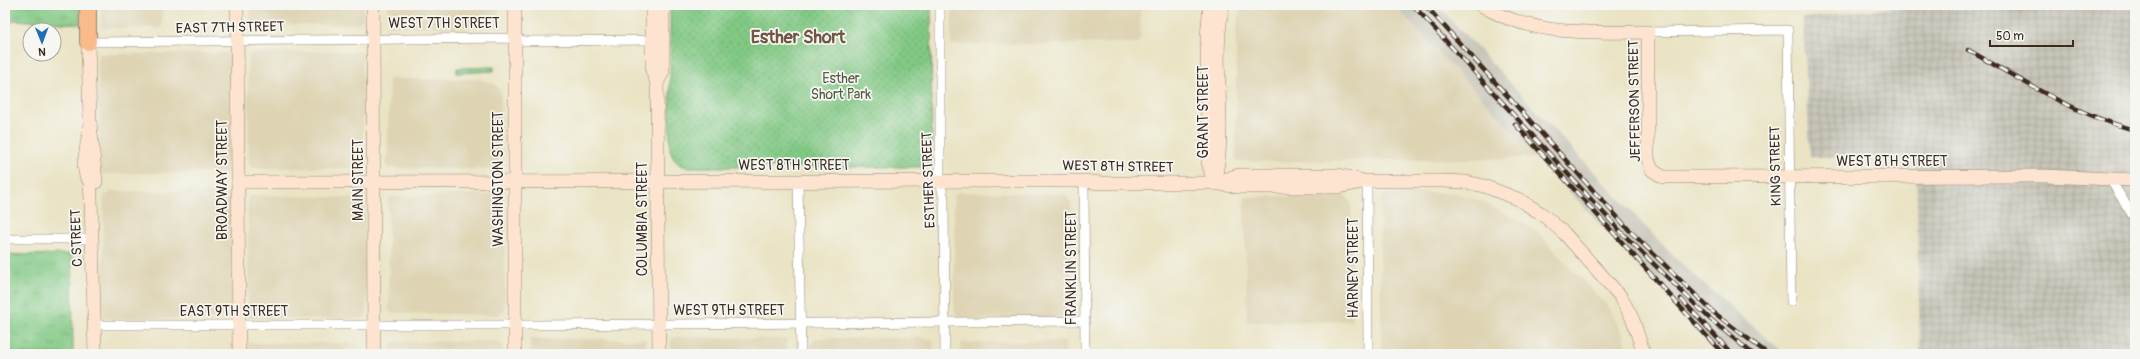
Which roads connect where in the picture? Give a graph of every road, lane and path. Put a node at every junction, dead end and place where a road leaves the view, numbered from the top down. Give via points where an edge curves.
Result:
1 (88, 5) edge
2 (237, 5) edge
3 (373, 5) edge
4 (515, 5) edge
5 (654, 5) edge
6 (661, 5) edge
7 (940, 5) edge
8 (1210, 5) edge
9 (1223, 5) edge
10 (1482, 5) edge
11 (1648, 32) junction
12 (514, 38) junction
13 (373, 39) junction
14 (237, 40) junction
15 (658, 40) junction
16 (88, 42) junction
17 (1652, 170) joint
18 (1790, 177) junction
19 (2110, 179) junction
20 (940, 180) junction
21 (2135, 180) edge
22 (658, 181) junction
23 (798, 181) junction
24 (1084, 181) junction
25 (1367, 181) junction
26 (238, 182) junction
27 (374, 182) junction
28 (514, 182) junction
29 (1214, 183) junction
30 (2135, 219) edge
31 (93, 239) junction
32 (5, 240) edge
33 (1791, 302) dead end
34 (1085, 321) junction
35 (945, 322) junction
36 (659, 324) junction
37 (801, 324) junction
38 (95, 325) junction
39 (239, 325) junction
40 (374, 325) junction
41 (515, 325) junction
42 (95, 354) edge
43 (239, 354) edge
44 (374, 354) edge
45 (515, 354) edge
46 (659, 354) edge
47 (801, 354) edge
48 (945, 354) edge
49 (1085, 354) edge
50 (1368, 354) edge
51 (1644, 354) edge

1 - 16 highway
2 - 14 street, BROADWAY STREET
3 - 13 street, MAIN STREET
4 - 12 street, WASHINGTON STREET
5 - 15 street, COLUMBIA STREET via 652,10
6 - 15 street, COLUMBIA STREET via 663,9
7 - 20 street, ESTHER STREET
8 - 29 street, GRANT STREET via 1207,36 1208,162
9 - 29 street, GRANT STREET via 1219,36 1220,161
10 - 11 street via 1506,18 1543,29 1570,32
11 - 17 street, JEFFERSON STREET via 1648,159
11 - 18 street, KING STREET via 1788,30
12 - 13 street, WEST 7TH STREET
12 - 15 street, WEST 7TH STREET via 525,41
12 - 28 street, WASHINGTON STREET
13 - 14 street, EAST 7TH STREET
13 - 27 street, MAIN STREET
14 - 16 street, EAST 7TH STREET
14 - 26 street, BROADWAY STREET
15 - 22 street, COLUMBIA STREET via 663,70 658,83
16 - 31 street, C STREET
17 - 18 street, WEST 8TH STREET via 1667,178
18 - 19 street, WEST 8TH STREET via 2045,176
18 - 33 street, KING STREET
19 - 21 street, WEST 8TH STREET
19 - 30 street
20 - 23 street, WEST 8TH STREET
20 - 24 street, WEST 8TH STREET
20 - 35 street, ESTHER STREET via 944,199
22 - 23 street, WEST 8TH STREET
22 - 28 street, WEST 8TH STREET
22 - 36 street, COLUMBIA STREET
23 - 37 street
24 - 29 street, WEST 8TH STREET
24 - 34 street, FRANKLIN STREET
25 - 29 street, WEST 8TH STREET via 1338,175 1247,175
25 - 50 street, HARNEY STREET
25 - 51 street via 1466,182 1506,194 1534,209 1564,233 1621,297 1633,320
26 - 27 street, WEST 8TH STREET
26 - 39 street, BROADWAY STREET
27 - 28 street, WEST 8TH STREET
27 - 40 street, MAIN STREET
28 - 41 street, WASHINGTON STREET
31 - 32 street
31 - 38 street, C STREET
34 - 35 street, WEST 9TH STREET
34 - 49 street, FRANKLIN STREET
35 - 37 street, WEST 9TH STREET
35 - 48 street, ESTHER STREET
36 - 37 street, WEST 9TH STREET
36 - 41 street, WEST 9TH STREET
36 - 46 street, COLUMBIA STREET
37 - 47 street
38 - 39 street, EAST 9TH STREET
38 - 42 street, C STREET
39 - 40 street, EAST 9TH STREET
39 - 43 street, BROADWAY STREET
40 - 41 street, WEST 9TH STREET
40 - 44 street, MAIN STREET
41 - 45 street, WASHINGTON STREET

